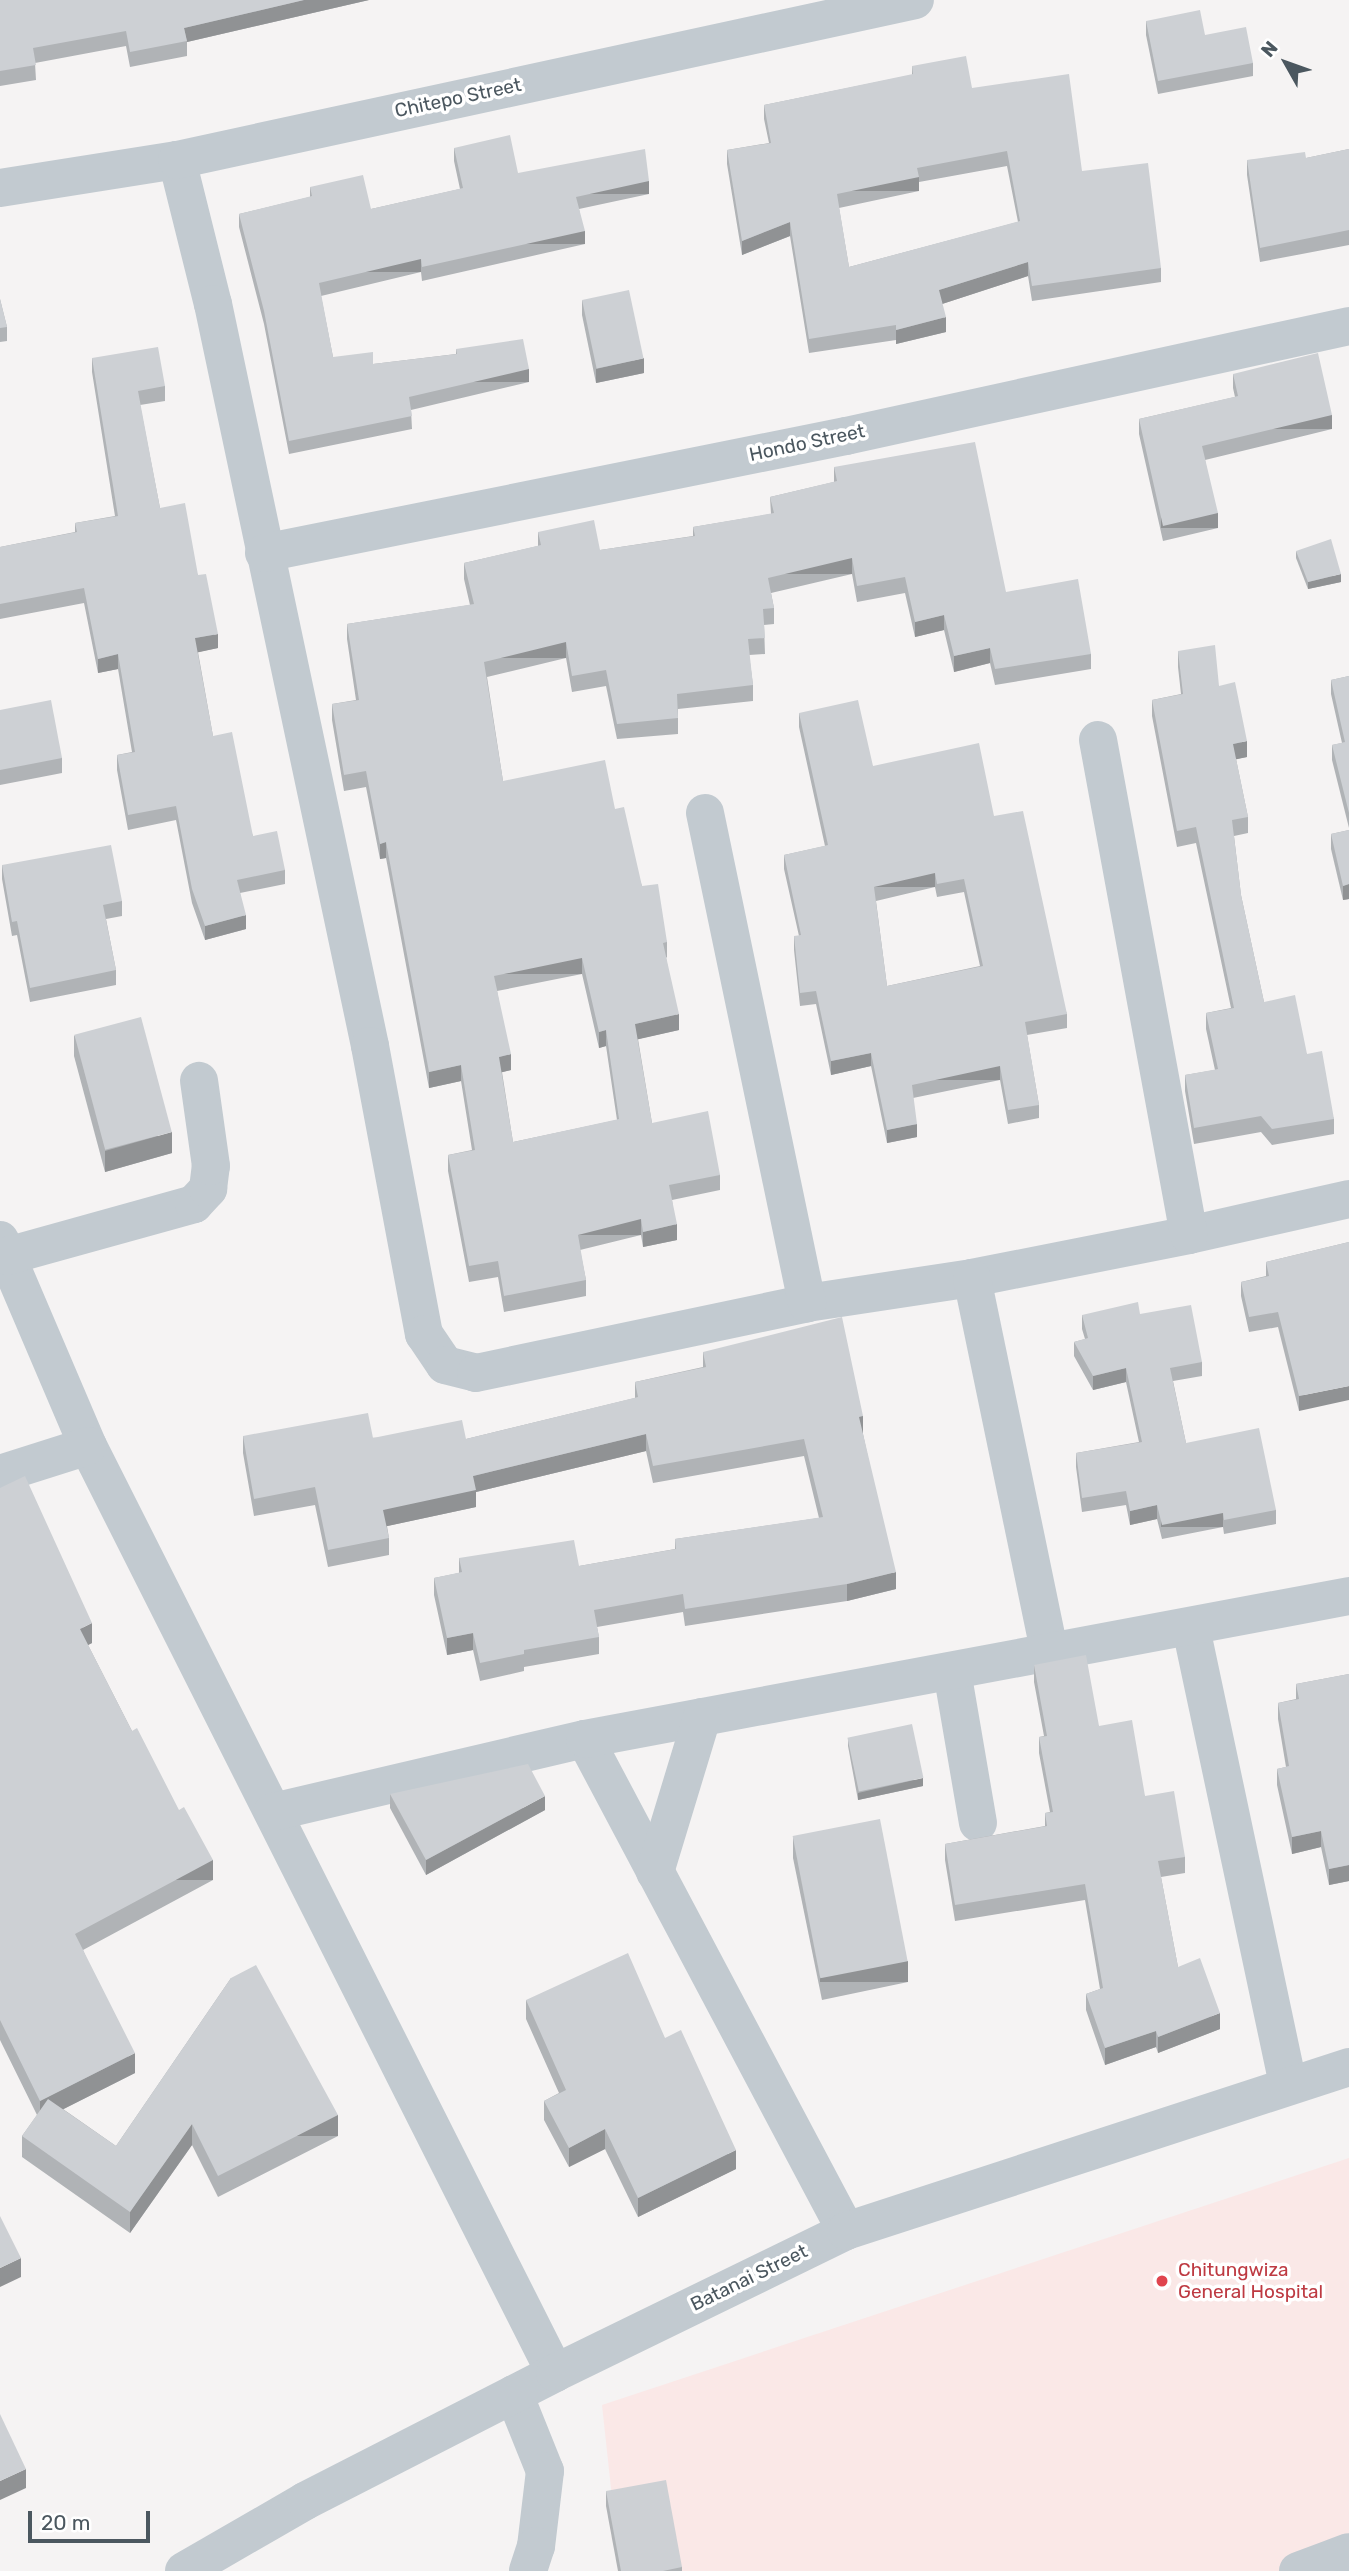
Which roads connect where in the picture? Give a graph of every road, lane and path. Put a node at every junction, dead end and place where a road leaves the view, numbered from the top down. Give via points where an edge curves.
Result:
1 (915, 0) edge
2 (785, 13) edge
3 (177, 160) junction
4 (0, 188) edge
5 (1349, 326) edge
6 (264, 553) junction
7 (1098, 740) dead end
8 (705, 813) dead end
9 (199, 1081) dead end
10 (1349, 1199) edge
11 (1189, 1235) junction
12 (4, 1248) edge
13 (972, 1278) junction
14 (807, 1303) junction
15 (88, 1446) junction
16 (0, 1474) edge
17 (1349, 1596) edge
18 (1191, 1628) junction
19 (1050, 1653) junction
20 (952, 1671) junction
21 (702, 1717) junction
22 (585, 1739) junction
23 (273, 1812) junction
24 (978, 1823) dead end
25 (655, 1872) junction
26 (1349, 2067) edge
27 (1288, 2086) junction
28 (846, 2231) junction
29 (555, 2373) junction
30 (514, 2394) junction
31 (1349, 2552) edge
32 (184, 2571) edge
33 (528, 2571) edge
34 (1298, 2571) edge

1 - 2 street, Chitepo Street
2 - 3 street, Chitepo Street
3 - 4 street, Chitepo Street
3 - 6 street via 213,304
5 - 6 street, Hondo Street via 846,436
6 - 14 street via 370,1046 428,1345 445,1365 476,1373
7 - 11 street
8 - 14 street
9 - 12 street via 211,1166 208,1189 194,1204
10 - 11 street
11 - 13 street
12 - 15 street
13 - 14 street
13 - 19 street
15 - 16 street
15 - 23 street
17 - 18 street
18 - 19 street
18 - 27 street
19 - 20 street
20 - 21 street
20 - 24 street
21 - 22 street
21 - 25 street
22 - 23 street
22 - 25 street
23 - 29 street
25 - 28 street
26 - 27 street, Batanai Street
27 - 28 street, Batanai Street
28 - 29 street, Batanai Street
29 - 30 street, Batanai Street
30 - 32 street, Batanai Street via 305,2501
30 - 33 street via 545,2471 536,2546
31 - 34 street

